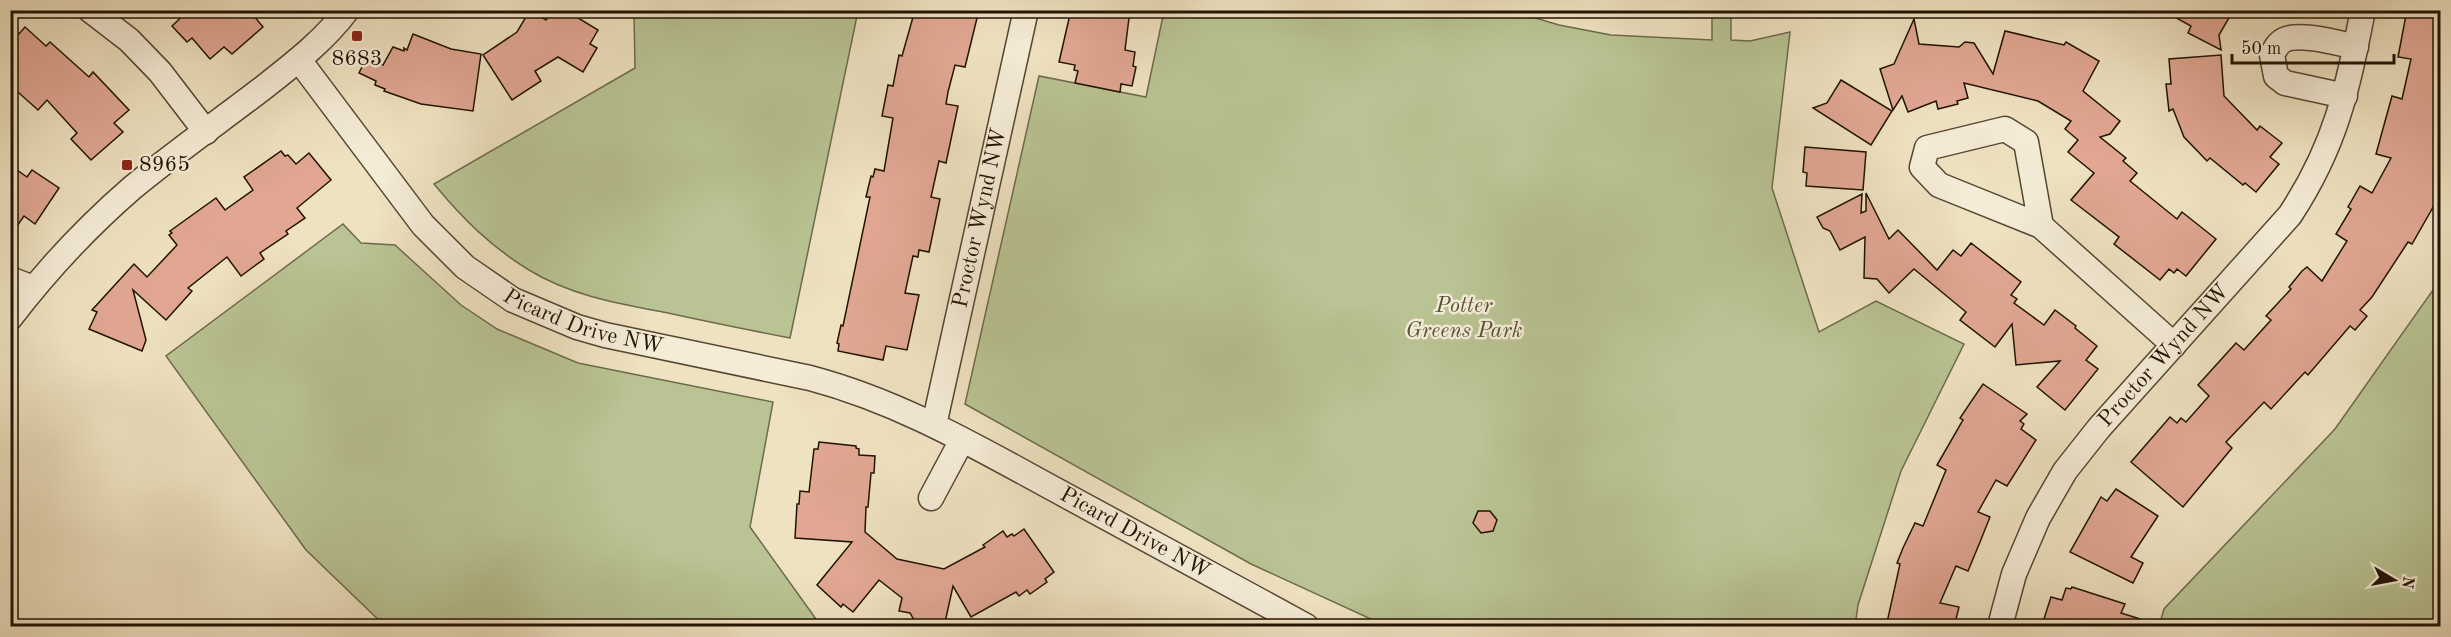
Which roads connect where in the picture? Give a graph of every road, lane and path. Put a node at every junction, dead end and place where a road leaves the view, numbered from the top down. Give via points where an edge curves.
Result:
1 (90, 10) edge
2 (346, 10) edge
3 (1026, 10) edge
4 (2363, 10) edge
5 (2356, 47) junction
6 (299, 60) junction
7 (2345, 96) junction
8 (206, 132) junction
9 (2041, 226) junction
10 (10, 279) edge
11 (33, 288) junction
12 (10, 318) edge
13 (2174, 345) junction
14 (934, 425) junction
15 (962, 440) junction
16 (931, 498) dead end
17 (1306, 627) edge
18 (2000, 627) edge

1 - 8 street via 129,40 160,72
2 - 6 street
3 - 14 street, Proctor Wynd NW
4 - 5 street, Proctor Wynd NW
5 - 7 street, Proctor Wynd NW
5 - 7 street via 2298,36 2285,39 2271,55 2277,76 2285,83
6 - 8 street
6 - 14 street, Picard Drive NW via 423,225 465,267 513,300 605,335 844,387
7 - 13 street, Proctor Wynd NW via 2325,155 2290,215
8 - 11 street via 132,188 80,236
9 - 9 street via 2026,142 2005,129 1927,148 1922,167 1939,185
9 - 13 street
10 - 11 street
11 - 12 street
13 - 18 street, Proctor Wynd NW via 2098,428 2065,471 2038,518 2014,574
14 - 15 street, Picard Drive NW
15 - 16 street
15 - 17 street, Picard Drive NW

